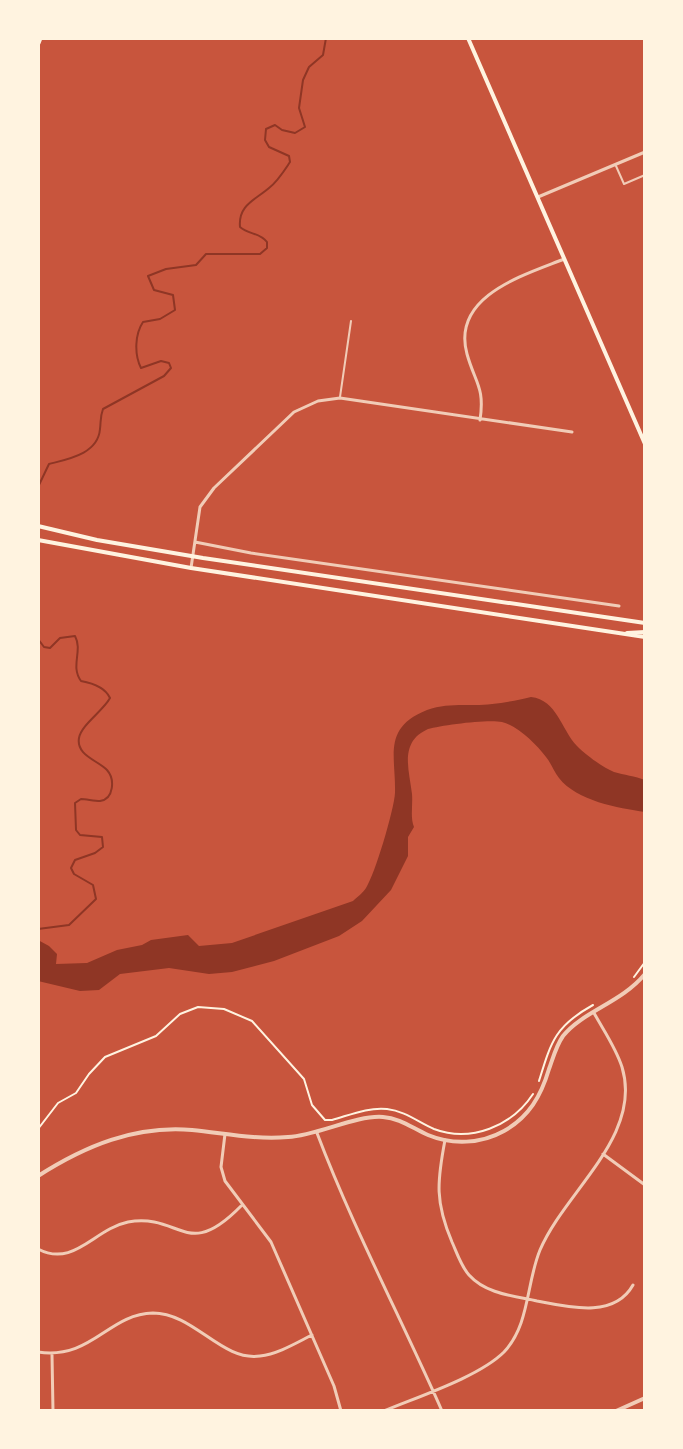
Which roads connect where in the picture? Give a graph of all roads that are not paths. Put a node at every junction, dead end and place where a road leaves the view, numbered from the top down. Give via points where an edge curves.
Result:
1 (468, 38) edge
2 (645, 152) edge
3 (615, 165) junction
4 (645, 175) edge
5 (537, 198) junction
6 (564, 259) junction
7 (351, 321) dead end
8 (340, 398) junction
9 (480, 420) junction
10 (645, 425) edge
11 (638, 429) junction
12 (572, 432) dead end
13 (645, 444) edge
14 (38, 526) edge
15 (40, 540) edge
16 (195, 542) junction
17 (193, 557) junction
18 (191, 568) junction
19 (619, 606) dead end
20 (645, 623) edge
21 (645, 635) edge
22 (645, 974) edge
23 (594, 1013) junction
24 (317, 1133) junction
25 (225, 1134) junction
26 (445, 1140) junction
27 (602, 1154) junction
28 (38, 1176) edge
29 (645, 1185) edge
30 (243, 1205) junction
31 (38, 1249) edge
32 (633, 1285) dead end
33 (527, 1299) junction
34 (312, 1335) junction
35 (38, 1352) edge
36 (52, 1353) junction
37 (433, 1390) junction
38 (645, 1398) edge
39 (53, 1411) edge
40 (341, 1411) edge
41 (384, 1411) edge
42 (442, 1411) edge
43 (616, 1411) edge

1 - 5 main road
2 - 3 street
3 - 4 lane via 624,184
3 - 5 street
5 - 6 main road
6 - 9 street via 491,293 470,317 465,341 482,392
6 - 11 main road
7 - 8 lane
8 - 9 street
8 - 16 street via 294,412 214,488 200,507
9 - 12 street
10 - 11 lane
11 - 13 main road
14 - 17 main road
15 - 18 main road
16 - 17 street
16 - 19 street
17 - 18 street
17 - 20 main road
18 - 21 main road
22 - 23 street via 627,993
23 - 26 street via 565,1033 541,1093 517,1123 486,1138
23 - 27 street via 620,1061 626,1091 621,1123
24 - 25 street via 274,1138
24 - 26 street via 380,1117
24 - 37 street
25 - 28 street via 174,1129 120,1136 78,1152
25 - 30 street via 223,1174
26 - 33 street via 438,1198 463,1267 486,1288
27 - 29 street
27 - 33 street via 550,1229
30 - 31 street via 220,1227 204,1233 136,1221 107,1230 70,1253 53,1255
30 - 34 street via 271,1242
32 - 33 street via 621,1300 597,1308
33 - 37 street via 517,1334 503,1352 483,1368
34 - 36 street via 264,1355 245,1356 182,1319 147,1314 129,1318 81,1348
34 - 40 street
35 - 36 street
36 - 39 street
37 - 41 street
37 - 42 street
38 - 43 street

